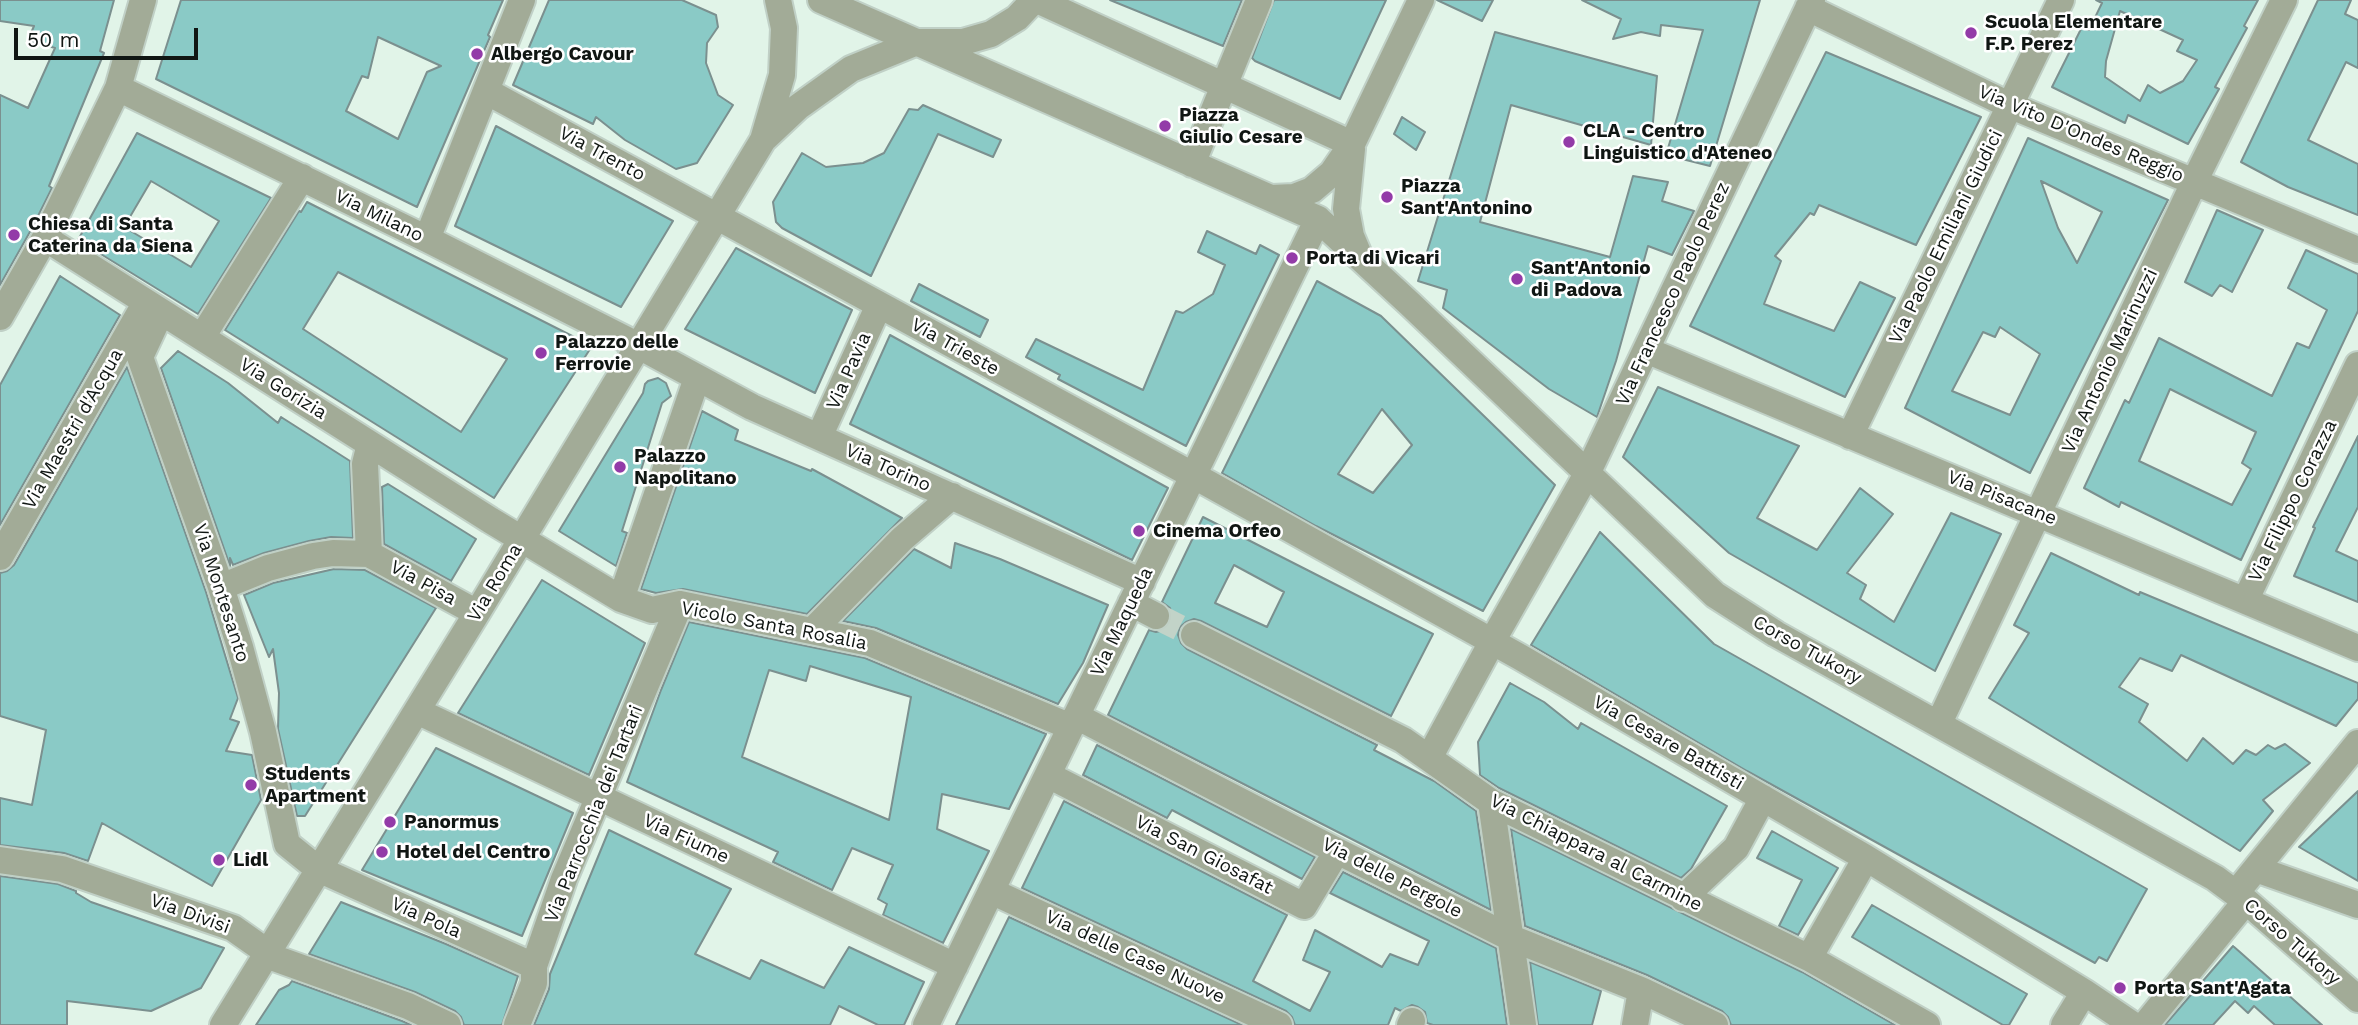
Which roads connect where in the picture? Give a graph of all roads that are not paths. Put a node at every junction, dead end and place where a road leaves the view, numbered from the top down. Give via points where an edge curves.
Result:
1 (144, 0) edge
2 (522, 0) edge
3 (778, 0) edge
4 (821, 0) edge
5 (1036, 0) edge
6 (1259, 0) edge
7 (1421, 0) edge
8 (2061, 0) edge
9 (2284, 0) edge
10 (1810, 4) edge
11 (1091, 11) edge
12 (917, 42) junction
13 (1224, 85) junction
14 (118, 88) junction
15 (486, 91) junction
16 (2009, 105) junction
17 (763, 140) junction
18 (1352, 144) junction
19 (1192, 164) junction
20 (302, 177) junction
21 (2194, 182) junction
22 (1270, 198) junction
23 (718, 217) junction
24 (1318, 219) junction
25 (45, 238) junction
26 (427, 239) junction
27 (2358, 250) edge
28 (1359, 256) junction
29 (879, 305) junction
30 (153, 307) junction
31 (0, 317) edge
32 (202, 337) junction
33 (639, 346) junction
34 (1646, 350) junction
35 (2358, 365) edge
36 (697, 378) junction
37 (1850, 436) junction
38 (819, 437) junction
39 (370, 444) junction
40 (1587, 474) junction
41 (1193, 477) junction
42 (952, 496) junction
43 (2039, 513) junction
44 (522, 539) junction
45 (369, 554) junction
46 (0, 557) edge
47 (221, 587) junction
48 (1137, 592) junction
49 (621, 598) junction
50 (2246, 599) junction
51 (680, 604) junction
52 (477, 613) junction
53 (1156, 616) tunnel mouth
54 (812, 631) junction
55 (1194, 635) tunnel mouth
56 (1492, 642) junction
57 (2358, 648) edge
58 (417, 711) junction
59 (1074, 721) junction
60 (1940, 723) junction
61 (2358, 743) edge
62 (1429, 758) junction
63 (1048, 775) junction
64 (599, 798) junction
65 (1763, 798) junction
66 (1491, 802) junction
67 (1337, 851) junction
68 (1866, 858) junction
69 (0, 860) edge
70 (318, 869) junction
71 (2256, 869) junction
72 (991, 891) junction
73 (2241, 897) junction
74 (1683, 898) junction
75 (2358, 905) edge
76 (1509, 937) junction
77 (268, 951) junction
78 (1809, 958) junction
79 (534, 966) junction
80 (955, 966) junction
81 (1641, 990) junction
82 (2100, 993) junction
83 (2358, 999) edge
84 (223, 1025) edge
85 (448, 1025) edge
86 (517, 1025) edge
87 (926, 1025) edge
88 (1279, 1025) edge
89 (1523, 1025) edge
90 (1635, 1025) edge
91 (1715, 1025) edge
92 (1927, 1025) edge
93 (2064, 1025) edge
94 (2133, 1025) edge
95 (2145, 1025) edge

1 - 14 street
2 - 15 street
3 - 17 street via 784,28 782,75
4 - 12 street, Corso Tukory
5 - 11 street
5 - 12 street via 991,34 963,42
6 - 13 street
7 - 18 street
8 - 16 street, Via Paolo Emiliani Giudici
9 - 21 street, Via Antonio Marinuzzi
10 - 16 street, Via Vito D'Ondes Reggio
10 - 34 street, Via Francesco Paolo Perez
11 - 13 street
12 - 17 street via 851,69 798,107
12 - 19 street, Corso Tukory
13 - 18 street
13 - 19 street
14 - 20 street, Via Milano
14 - 25 street
15 - 23 street, Via Trento
15 - 26 street
16 - 21 street, Via Vito D'Ondes Reggio
16 - 37 street, Via Paolo Emiliani Giudici
17 - 23 street, Via Roma
18 - 22 street via 1332,173 1312,190 1294,197
18 - 28 street via 1346,209
19 - 22 street, Corso Tukory
20 - 26 street, Via Milano
20 - 32 street
21 - 27 street, Via Vito D'Ondes Reggio
21 - 43 street, Via Antonio Marinuzzi
22 - 24 street, Corso Tukory
23 - 29 street, Via Trieste
23 - 33 street, Via Roma
24 - 28 street, Corso Tukory
24 - 41 street, Via Maqueda
25 - 30 street, Via Gorizia
25 - 31 street
26 - 33 street, Via Milano
28 - 40 street, Corso Tukory
29 - 38 street, Via Pavia
29 - 41 street, Via Trieste
30 - 32 street, Via Gorizia
30 - 46 street, Via Maestri d'Acqua
30 - 47 street, Via Montesanto via 140,357
32 - 39 street, Via Gorizia
33 - 36 street, Via Torino
33 - 44 street, Via Roma
34 - 37 street, Via Pisacane
34 - 40 street, Via Francesco Paolo Perez
35 - 50 street, Via Filippo Corazza
36 - 38 street, Via Torino
36 - 49 street
37 - 43 street, Via Pisacane
38 - 42 street, Via Torino
39 - 44 street, Via Gorizia
39 - 45 street via 365,464
40 - 56 street, Via Francesco Paolo Perez
40 - 60 street, Corso Tukory via 1715,595 1776,634
41 - 48 street, Via Maqueda
41 - 56 street, Via Cesare Battisti
42 - 48 street, Via Torino
42 - 54 street via 902,539
43 - 50 street, Via Pisacane
43 - 60 street, Via Antonio Marinuzzi
44 - 49 street, Vicolo Santa Rosalia
44 - 52 street, Via Roma
45 - 47 street via 313,556
45 - 52 street, Via Pisa
47 - 70 street, Via Montesanto via 263,732 288,844
48 - 53 street
48 - 59 street, Via Maqueda
49 - 51 street, Vicolo Santa Rosalia via 652,610
50 - 57 street, Via Pisacane
51 - 54 street, Vicolo Santa Rosalia
51 - 64 street, Via Parrocchia dei Tartari
52 - 58 street, Via Roma
54 - 59 street, Vicolo Santa Rosalia via 870,643
55 - 62 street, Via Chiappara al Carmine via 1387,732
56 - 62 street, Via Francesco Paolo Perez
56 - 65 street, Via Cesare Battisti
58 - 64 street, Via Fiume
58 - 70 street, Via Roma
59 - 63 street, Via Maqueda
59 - 67 street, Via delle Pergole
60 - 73 street, Corso Tukory via 2193,865
61 - 71 street
62 - 66 street, Via Chiappara al Carmine
63 - 67 street, Via San Giosafat via 1304,906
63 - 72 street, Via Maqueda
64 - 79 street, Via Parrocchia dei Tartari
64 - 80 street, Via Fiume
65 - 68 street, Via Cesare Battisti
65 - 74 street via 1736,848
66 - 74 street, Via Chiappara al Carmine
66 - 76 street
67 - 76 street, Via delle Pergole
68 - 78 street
68 - 82 street, Via Cesare Battisti
69 - 77 street, Via Divisi via 62,869 233,928
70 - 77 street, Via Roma
70 - 79 street, Via Pola
71 - 73 street
71 - 75 street, Corso Tukory
72 - 80 street, Via Maqueda
72 - 88 street, Via delle Case Nuove
73 - 83 street, Corso Tukory
73 - 95 street
74 - 78 street, Via Chiappara al Carmine
76 - 81 street, Via delle Pergole
76 - 89 street
77 - 84 street, Via Roma
77 - 85 street, Via Divisi via 290,965 408,1006
78 - 92 street, Via Chiappara al Carmine
79 - 86 street, Via Parrocchia dei Tartari via 534,983
80 - 87 street, Via Maqueda
81 - 90 street
81 - 91 street, Via delle Pergole
82 - 93 street
82 - 94 street, Via Cesare Battisti

